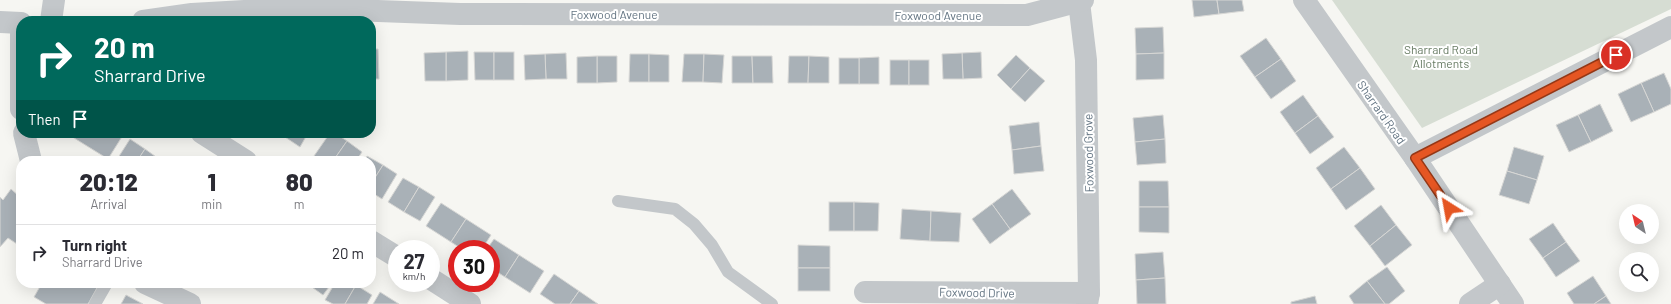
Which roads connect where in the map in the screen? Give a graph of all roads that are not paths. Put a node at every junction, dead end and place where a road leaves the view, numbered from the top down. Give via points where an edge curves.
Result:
1 (54, 0) edge
2 (1304, 0) edge
3 (1081, 1) edge
4 (52, 16) edge
5 (178, 16) edge
6 (0, 22) edge
7 (16, 23) edge
8 (1671, 27) edge
9 (25, 138) edge
10 (210, 138) edge
11 (30, 156) edge
12 (238, 156) edge
13 (1415, 158) junction
14 (618, 201) dead end
15 (376, 244) edge
16 (388, 251) edge
17 (1500, 284) junction
18 (440, 285) edge
19 (104, 288) edge
20 (156, 288) edge
21 (865, 298) edge
22 (1088, 299) edge
23 (95, 304) edge
24 (190, 304) edge
25 (470, 304) edge
26 (772, 304) edge
27 (1470, 304) edge
28 (1513, 304) edge

1 - 4 street
2 - 13 street, Sharrard Road
3 - 5 street, Foxwood Avenue via 1027,15 460,14 296,8
3 - 22 street, Foxwood Grove via 1086,60
6 - 7 street
8 - 13 street
9 - 11 street
10 - 12 street
13 - 17 street, Sharrard Road
14 - 26 lane via 675,209 694,224 712,245 728,272
15 - 16 street
17 - 27 street
17 - 28 street, Sharrard Road
18 - 25 street
19 - 23 lane
20 - 24 street
21 - 22 street, Foxwood Drive

